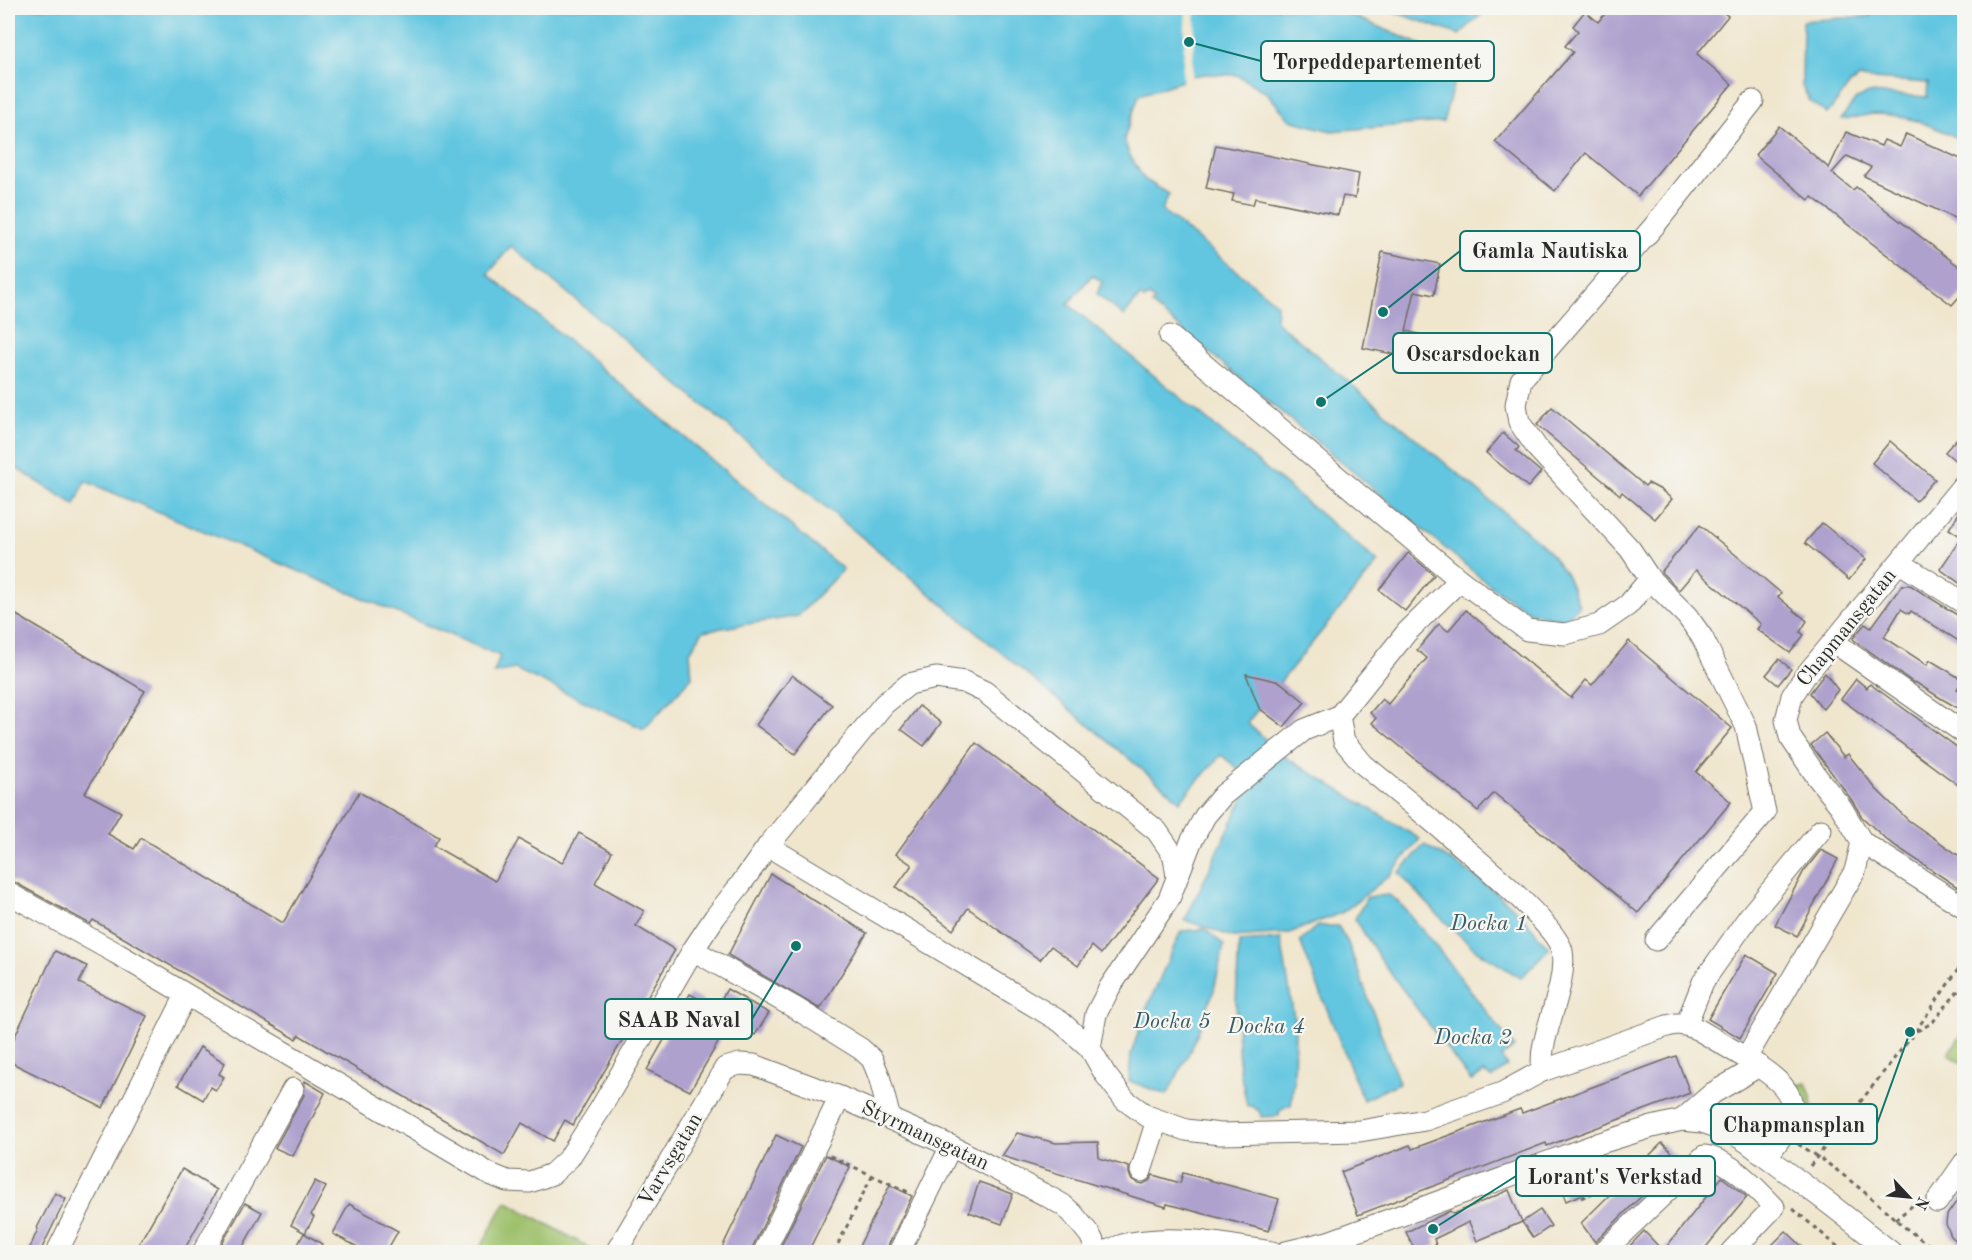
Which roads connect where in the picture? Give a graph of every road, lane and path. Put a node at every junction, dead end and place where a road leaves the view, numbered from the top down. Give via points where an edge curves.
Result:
1 (1753, 101) dead end
2 (1170, 336) dead end
3 (1965, 484) edge
4 (1900, 563) junction
5 (1650, 579) junction
6 (1460, 580) junction
7 (1965, 603) edge
8 (1834, 643) junction
9 (1339, 716) junction
10 (1965, 733) edge
11 (1821, 830) dead end
12 (1862, 842) junction
13 (768, 846) junction
14 (1177, 877) junction
15 (8, 893) edge
16 (1965, 907) edge
17 (1656, 940) dead end
18 (693, 950) junction
19 (1965, 961) edge
20 (1965, 984) edge
21 (186, 995) junction
22 (1686, 1025) junction
23 (1916, 1032) junction
24 (1090, 1048) junction
25 (1759, 1066) junction
26 (726, 1068) joint
27 (1542, 1071) junction
28 (293, 1089) dead end
29 (840, 1097) junction
30 (1721, 1102) junction
31 (890, 1119) junction
32 (1157, 1120) junction
33 (1692, 1121) junction
34 (1783, 1135) junction
35 (1597, 1144) junction
36 (951, 1146) junction
37 (815, 1148) junction
38 (1767, 1156) junction
39 (1819, 1156) junction
40 (1965, 1163) edge
41 (1141, 1171) dead end
42 (872, 1176) junction
43 (1581, 1198) dead end
44 (925, 1199) junction
45 (1937, 1202) joint
46 (1895, 1220) junction
47 (57, 1252) edge
48 (203, 1252) edge
49 (616, 1252) edge
50 (764, 1252) edge
51 (834, 1252) edge
52 (899, 1252) edge
53 (1098, 1252) edge
54 (1104, 1252) edge
55 (1272, 1252) edge
56 (1286, 1252) edge
57 (1603, 1252) edge
58 (1731, 1252) edge
59 (1891, 1252) edge
60 (1939, 1252) edge

1 - 5 street via 1648,233 1521,381 1516,405 1519,422 1537,448 1630,549
2 - 6 street
3 - 4 street, Chapmansgatan
4 - 7 street
4 - 8 street, Chapmansgatan
5 - 6 street via 1628,604 1599,625 1565,634 1527,630
5 - 17 street via 1692,623 1729,689 1746,726 1765,813
6 - 9 street via 1407,632
8 - 10 street
8 - 12 street, Chapmansgatan via 1792,696 1786,720 1790,737
9 - 14 street via 1304,730 1223,795 1205,816
9 - 27 street via 1344,741 1363,764 1514,892 1562,948 1563,965 1542,1051
11 - 22 street via 1748,918 1703,981
12 - 16 street
12 - 25 street via 1855,871
13 - 14 street via 884,704 909,684 936,678 964,682 985,692 1157,831 1174,856
13 - 18 street
13 - 24 street via 1061,1022
14 - 24 street via 1169,899 1096,1014
15 - 21 street
18 - 21 street via 569,1158 552,1174 530,1182 507,1181 490,1174
18 - 31 street via 861,1048 872,1059
19 - 23 path
20 - 23 path via 1932,1023
21 - 47 street
22 - 25 street
22 - 27 street via 1667,1026
23 - 39 path
24 - 32 street via 1125,1100
25 - 30 street
25 - 33 street via 1713,1093
25 - 34 street via 1791,1096 1793,1110
26 - 29 street, Styrmansgatan via 754,1065
26 - 49 street, Varvsgatan
27 - 32 street via 1502,1093 1425,1120 1360,1131 1220,1134 1186,1130
28 - 48 street
29 - 31 street, Styrmansgatan
29 - 37 street
30 - 33 street
30 - 34 path
31 - 36 street, Styrmansgatan
32 - 41 street
33 - 35 street via 1652,1127
33 - 38 street via 1729,1131
34 - 38 street
34 - 39 path
35 - 43 path via 1616,1185
35 - 56 street via 1328,1242
36 - 44 street
36 - 53 street, Styrmansgatan via 1063,1205 1090,1236
37 - 42 path
37 - 50 street
38 - 59 street
39 - 46 path
40 - 45 street
42 - 44 path
42 - 51 path
44 - 52 street
45 - 46 path via 1931,1199 1913,1205
46 - 60 path
54 - 55 street via 1151,1240 1194,1240
57 - 58 street via 1704,1156 1716,1158 1758,1189 1774,1207

